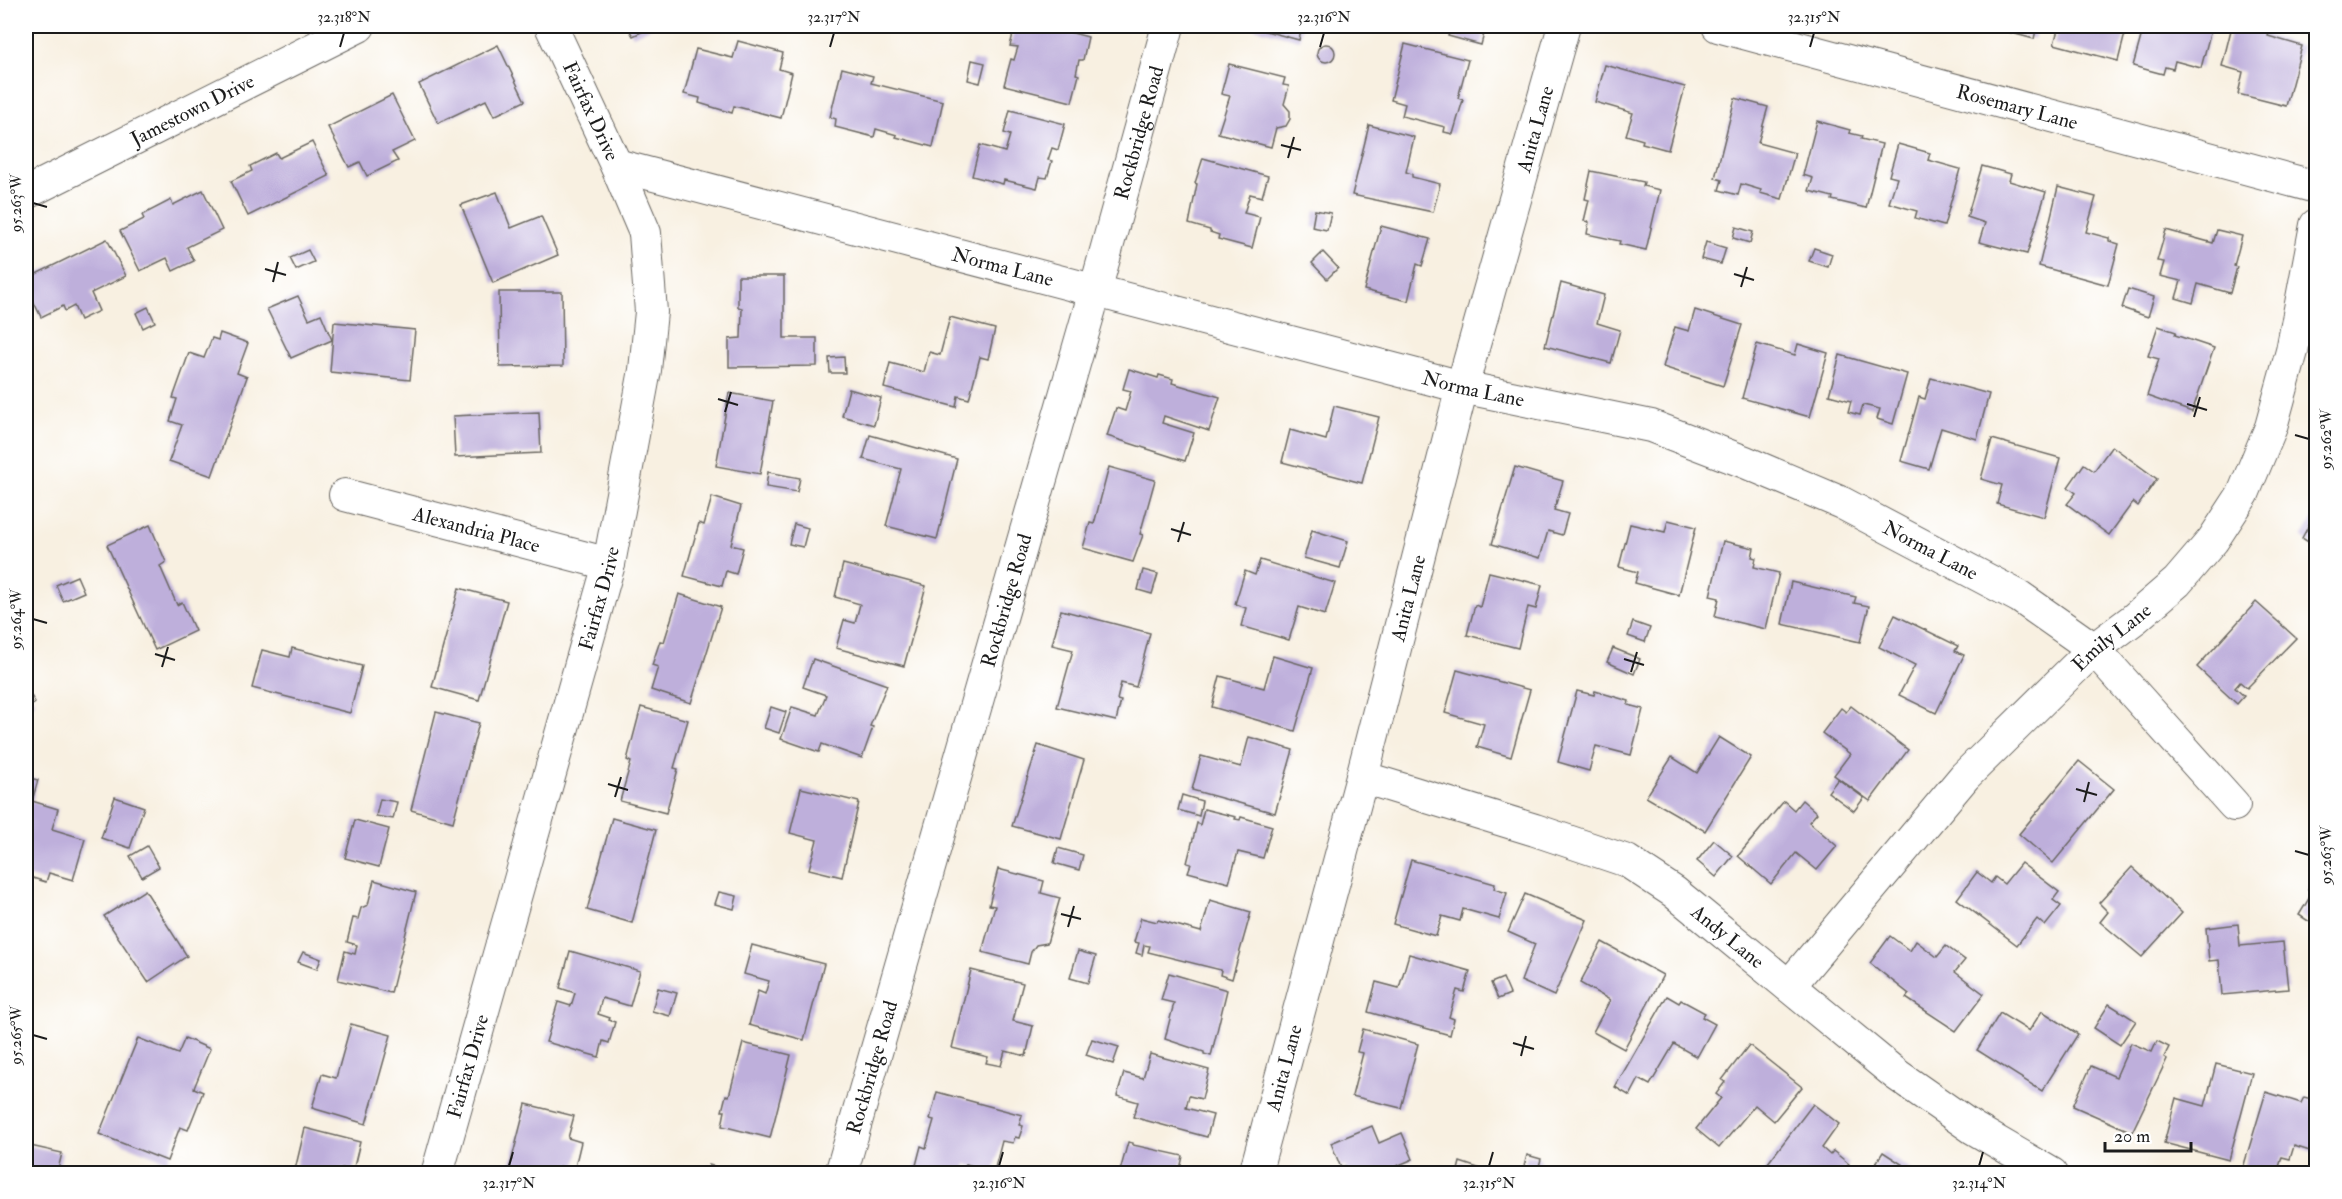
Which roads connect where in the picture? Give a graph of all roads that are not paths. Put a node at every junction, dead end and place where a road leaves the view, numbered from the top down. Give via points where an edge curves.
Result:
1 (360, 26) edge
2 (551, 26) edge
3 (1168, 26) edge
4 (1564, 26) edge
5 (1718, 26) edge
6 (616, 165) junction
7 (2316, 187) edge
8 (26, 193) edge
9 (2316, 225) edge
10 (1095, 291) junction
11 (1462, 387) junction
12 (345, 495) dead end
13 (609, 564) junction
14 (2094, 649) junction
15 (1362, 777) junction
16 (2234, 805) dead end
17 (1789, 986) junction
18 (437, 1173) edge
19 (841, 1173) edge
20 (1255, 1173) edge
21 (2052, 1173) edge

1 - 8 street, Jamestown Drive
2 - 6 street, Fairfax Drive
3 - 10 street, Rockbridge Road
4 - 11 street, Anita Lane
5 - 7 street, Rosemary Lane
6 - 10 street, Norma Lane
6 - 13 street, Fairfax Drive via 645,233 651,312 645,370
9 - 14 street, Emily Lane via 2292,351 2271,427 2243,494 2213,540 2176,582
10 - 11 street, Norma Lane
10 - 19 street, Rockbridge Road
11 - 14 street, Norma Lane via 1651,426 1842,502 2020,597
11 - 15 street, Anita Lane
12 - 13 street, Alexandria Place
13 - 18 street, Fairfax Drive
14 - 16 street, Norma Lane
14 - 17 street, Emily Lane via 1965,776
15 - 17 street, Andy Lane via 1626,861 1674,892
15 - 20 street, Anita Lane
17 - 21 street, Andy Lane via 1897,1075 1973,1128

